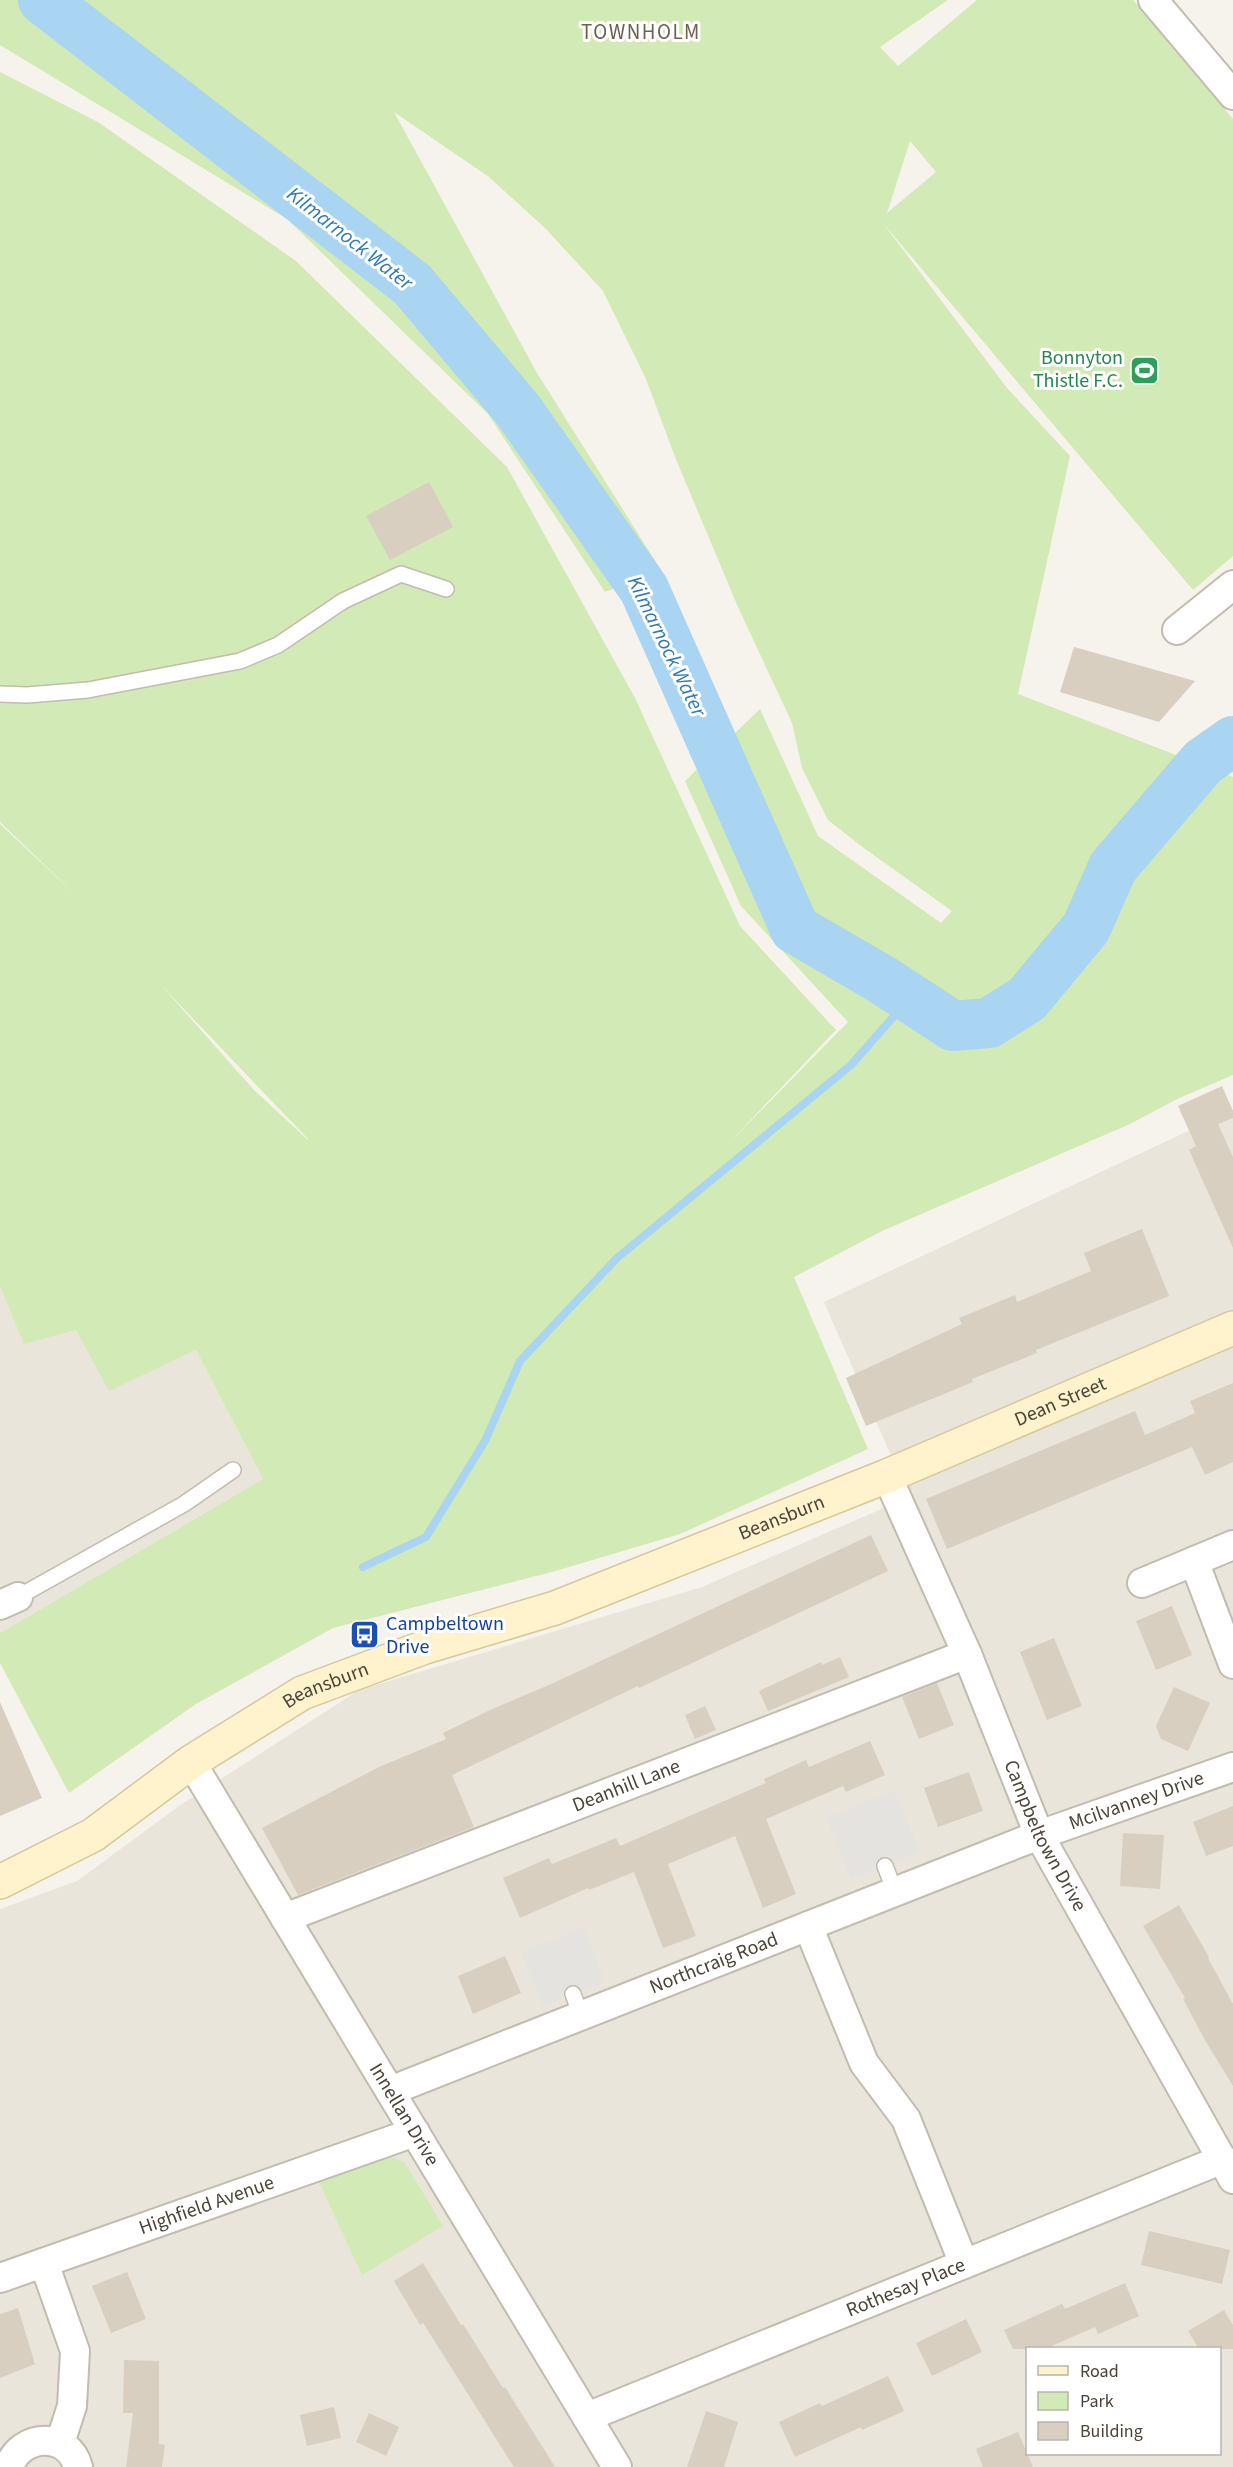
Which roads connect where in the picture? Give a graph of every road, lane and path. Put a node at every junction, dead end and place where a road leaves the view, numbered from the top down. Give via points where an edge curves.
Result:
1 (1153, 0) edge
2 (1233, 95) edge
3 (1233, 585) edge
4 (447, 589) dead end
5 (1177, 630) dead end
6 (0, 694) edge
7 (1233, 1328) edge
8 (233, 1470) dead end
9 (887, 1476) junction
10 (1233, 1545) edge
11 (1194, 1561) junction
12 (1142, 1584) dead end
13 (9, 1601) edge
14 (968, 1654) junction
15 (1233, 1664) edge
16 (191, 1762) junction
17 (1233, 1767) edge
18 (1039, 1835) junction
19 (885, 1866) dead end
20 (0, 1882) edge
21 (895, 1892) junction
22 (285, 1918) junction
23 (808, 1926) junction
24 (390, 2091) junction
25 (415, 2132) junction
26 (1228, 2169) edge
27 (44, 2263) junction
28 (964, 2264) junction
29 (0, 2278) edge
30 (587, 2417) junction
31 (60, 2443) junction
32 (9, 2467) edge
33 (78, 2467) edge
34 (617, 2467) edge

1 - 2 street
3 - 5 street
4 - 6 lane via 401,574 343,601 278,645 240,661 88,690
7 - 9 main road, Dean Street
8 - 13 lane via 184,1504
9 - 14 street, Campbeltown Drive
9 - 16 main road, Beansburn via 549,1611 425,1647 302,1693
10 - 11 street
11 - 12 street
11 - 15 street
14 - 18 street, Campbeltown Drive
14 - 22 street, Deanhill Lane
16 - 20 main road, Beansburn via 93,1835
16 - 22 street, Innellan Drive
17 - 18 street, Mcilvanney Drive
18 - 21 street, Northcraig Road
18 - 26 street, Campbeltown Drive
19 - 21 lane
21 - 23 street, Northcraig Road
22 - 24 street, Innellan Drive
23 - 24 street, Northcraig Road via 577,2005
23 - 28 street via 864,2064 910,2127
24 - 25 street, Innellan Drive
25 - 27 street, Highfield Avenue
25 - 30 street, Innellan Drive
26 - 28 street, Rothesay Place
27 - 29 street, Highfield Avenue
27 - 31 street via 75,2351 72,2406
28 - 30 street, Rothesay Place
30 - 34 street, Innellan Drive
31 - 32 street via 30,2443 17,2452
31 - 33 street via 70,2450

